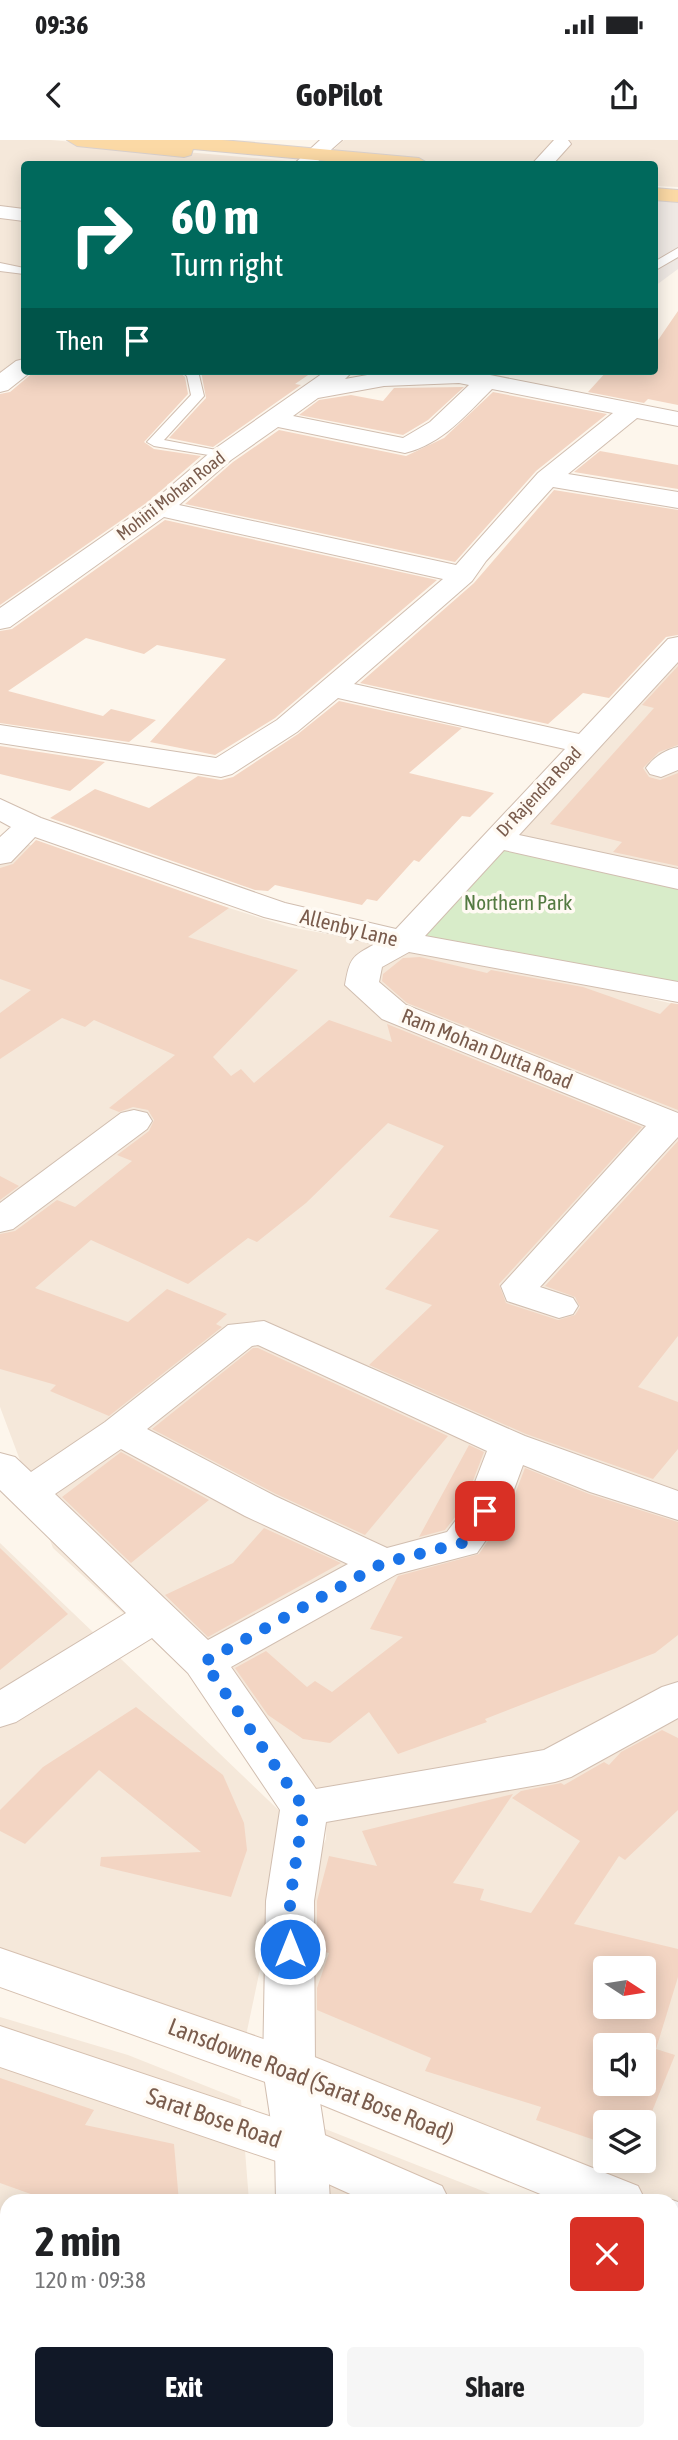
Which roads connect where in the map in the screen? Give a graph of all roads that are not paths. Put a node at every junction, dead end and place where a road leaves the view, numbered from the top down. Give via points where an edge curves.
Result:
1 (77, 140) edge
2 (158, 140) edge
3 (332, 140) edge
4 (561, 144) dead end
5 (302, 161) edge
6 (306, 161) edge
7 (314, 161) edge
8 (545, 161) edge
9 (658, 186) edge
10 (678, 188) edge
11 (658, 194) edge
12 (678, 197) edge
13 (0, 212) edge
14 (21, 215) edge
15 (678, 252) edge
16 (658, 265) edge
17 (0, 267) edge
18 (21, 270) edge
19 (21, 368) edge
20 (193, 375) edge
21 (335, 375) edge
22 (456, 375) edge
23 (461, 376) junction
24 (488, 381) junction
25 (0, 385) edge
26 (312, 392) junction
27 (632, 410) junction
28 (274, 419) junction
29 (678, 419) edge
30 (222, 455) junction
31 (547, 478) junction
32 (678, 500) edge
33 (160, 508) junction
34 (463, 575) junction
35 (0, 621) edge
36 (678, 645) edge
37 (332, 688) junction
38 (0, 734) edge
39 (585, 744) junction
40 (0, 808) edge
41 (30, 825) junction
42 (495, 839) junction
43 (0, 855) edge
44 (678, 879) edge
45 (402, 942) junction
46 (678, 992) edge
47 (134, 1121) dead end
48 (673, 1124) edge
49 (0, 1221) edge
50 (559, 1306) dead end
51 (119, 1431) junction
52 (510, 1445) junction
53 (14, 1479) edge
54 (678, 1507) edge
55 (383, 1563) junction
56 (154, 1616) junction
57 (204, 1662) junction
58 (678, 1698) edge
59 (0, 1711) edge
60 (304, 1808) junction
61 (0, 1967) edge
62 (0, 2046) edge
63 (289, 2069) junction
64 (301, 2148) junction
65 (303, 2194) edge
66 (405, 2194) edge
67 (599, 2194) edge

1 - 5 main road
2 - 6 main road
3 - 7 street
4 - 8 street
9 - 10 main road
11 - 12 main road
13 - 14 street
15 - 16 lane
17 - 18 lane
19 - 25 street
20 - 30 lane via 198,396 154,442
21 - 26 street, Mohini Mohan Road
22 - 23 street
23 - 24 street
23 - 26 street via 384,379
24 - 27 street
24 - 28 street via 453,414 405,446
26 - 28 street, Mohini Mohan Road
27 - 29 street
27 - 31 street
28 - 30 street, Mohini Mohan Road
30 - 33 street, Mohini Mohan Road
31 - 32 street
31 - 34 street
33 - 34 street
33 - 35 street, Mohini Mohan Road
34 - 37 street
36 - 39 street, Dr Rajendra Road
37 - 38 street via 286,726 221,768
37 - 39 street
39 - 42 street, Dr Rajendra Road
40 - 41 street, Allenby Lane
41 - 43 street
41 - 45 street, Allenby Lane via 275,910
42 - 44 street
42 - 45 street, Dr Rajendra Road
45 - 46 street, Allenby Lane
45 - 48 street, Ram Mohan Dutta Road via 366,962 362,985 394,1012
47 - 49 street
48 - 50 street via 519,1290
51 - 52 street via 252,1331
51 - 53 street
51 - 55 street via 260,1506
52 - 54 street
52 - 55 street via 485,1511 462,1543
53 - 56 street
55 - 57 street
56 - 57 street
56 - 59 street
57 - 60 street
58 - 60 street via 555,1765
60 - 63 street via 290,1900
61 - 63 street, Lansdowne Road (Sarat Bose Road)
62 - 64 street, Sarat Bose Road
63 - 64 street
63 - 67 street, Lansdowne Road (Sarat Bose Road)
64 - 65 street
64 - 66 street, Sarat Bose Road

